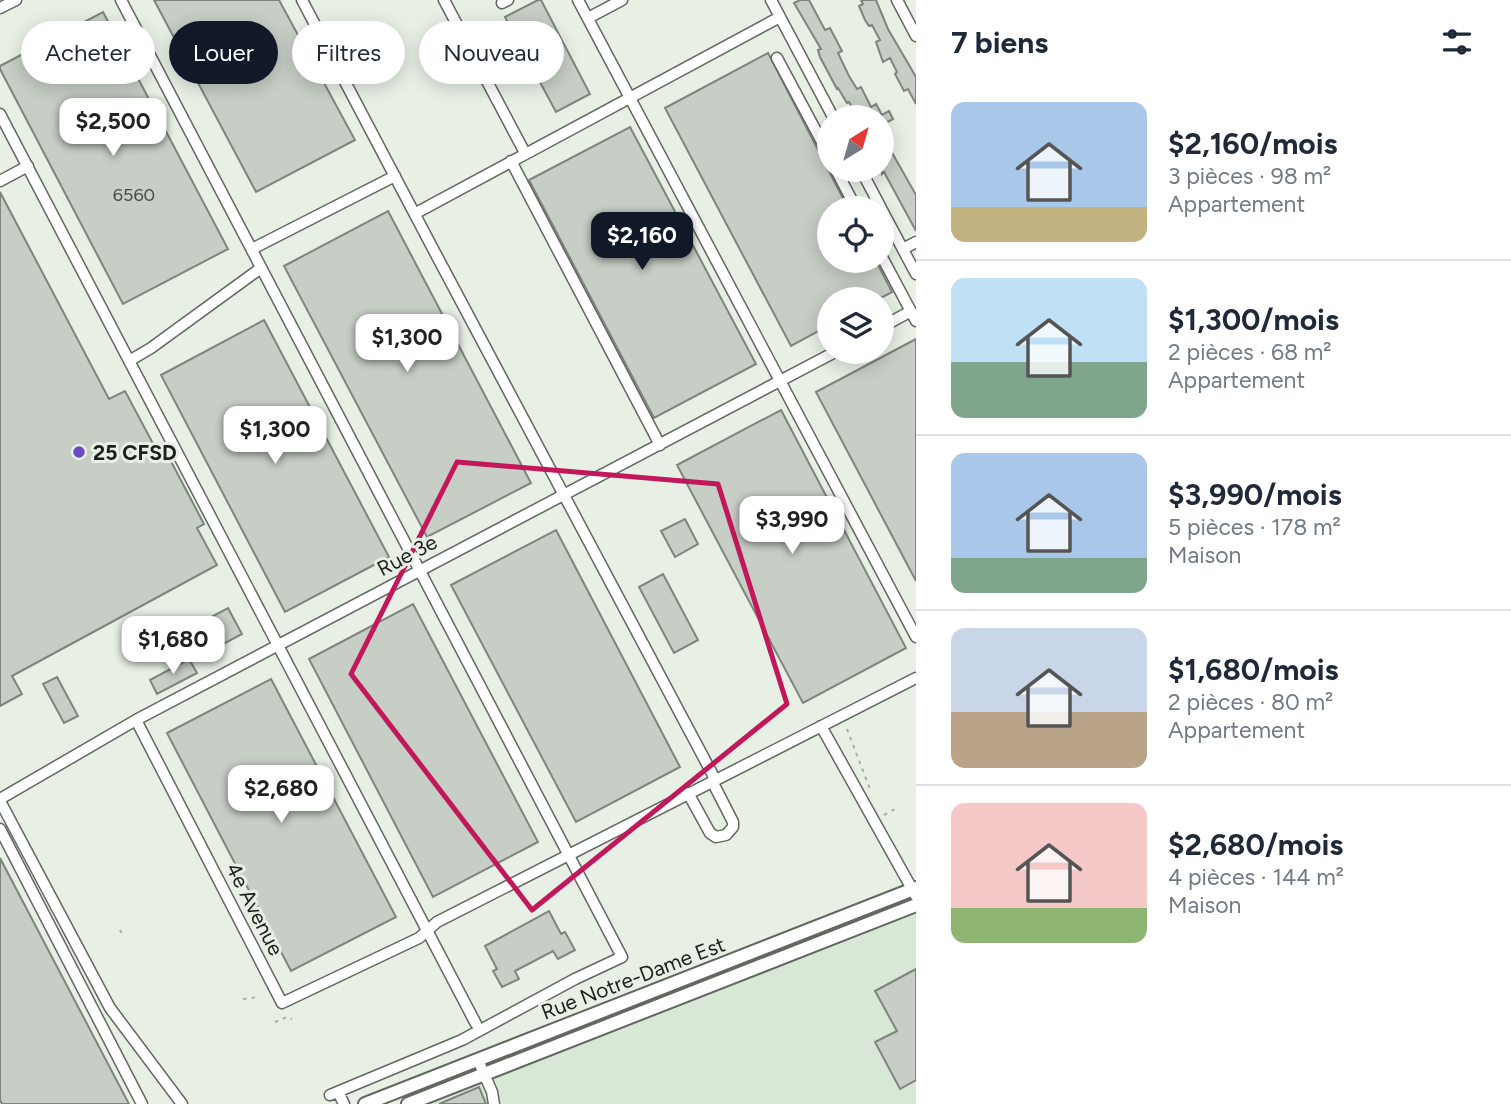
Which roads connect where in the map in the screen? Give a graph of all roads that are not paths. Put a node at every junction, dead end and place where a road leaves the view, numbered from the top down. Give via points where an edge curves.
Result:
1 (16, 0) edge
2 (121, 0) edge
3 (302, 0) edge
4 (444, 0) edge
5 (578, 0) edge
6 (622, 0) edge
7 (771, 0) edge
8 (897, 0) edge
9 (0, 8) edge
10 (780, 17) junction
11 (588, 18) junction
12 (916, 36) edge
13 (777, 58) dead end
14 (630, 97) junction
15 (827, 105) edge
16 (0, 114) edge
17 (817, 133) edge
18 (525, 153) junction
19 (511, 161) junction
20 (28, 166) junction
21 (395, 176) junction
22 (0, 180) edge
23 (416, 213) junction
24 (894, 232) edge
25 (916, 242) edge
26 (252, 249) junction
27 (903, 249) junction
28 (261, 268) junction
29 (891, 273) edge
30 (916, 274) edge
31 (911, 311) junction
32 (894, 320) edge
33 (916, 321) edge
34 (129, 361) junction
35 (817, 362) edge
36 (779, 382) junction
37 (660, 445) junction
38 (562, 496) junction
39 (419, 571) junction
40 (916, 637) edge
41 (277, 645) junction
42 (916, 678) edge
43 (136, 720) junction
44 (821, 726) junction
45 (713, 780) junction
46 (688, 793) junction
47 (0, 800) edge
48 (0, 829) edge
49 (568, 856) junction
50 (915, 891) edge
51 (916, 905) edge
52 (427, 931) junction
53 (475, 1024) dead end
54 (478, 1060) junction
55 (485, 1074) junction
56 (142, 1104) edge
57 (182, 1104) edge
58 (344, 1104) edge
59 (365, 1104) edge
60 (408, 1104) edge
61 (494, 1104) edge

1 - 9 street
2 - 26 street
3 - 21 street
4 - 18 street
5 - 11 street
6 - 11 street
7 - 10 street
8 - 12 street
10 - 14 street
10 - 15 street
11 - 14 street
13 - 17 street
14 - 18 street
14 - 36 street
16 - 20 street
18 - 19 street
19 - 23 street
19 - 37 street
20 - 22 street
20 - 34 street
21 - 23 street
21 - 26 street
23 - 38 street
24 - 27 street
25 - 27 street
26 - 28 street
27 - 30 street
28 - 34 street
28 - 39 street
29 - 31 street
31 - 32 street
31 - 33 street
34 - 41 street
35 - 36 street, Rue 3e
36 - 37 street, Rue 3e
36 - 40 street
37 - 38 street, Rue 3e
38 - 39 street, Rue 3e
38 - 45 street
39 - 41 street, Rue 3e
39 - 49 street
41 - 43 street, Rue 3e
41 - 52 street
42 - 44 street
43 - 47 street, Rue 3e
43 - 52 street, 4e Avenue via 282,1003
44 - 45 street
44 - 50 street
45 - 46 street
45 - 46 street via 733,822 726,835 710,833
46 - 49 street
47 - 57 street via 110,1008
48 - 56 street
49 - 52 street
49 - 58 street via 622,957 462,1040 334,1094
50 - 54 main road, Rue Notre-Dame Est
51 - 55 main road, Rue Notre-Dame Est
52 - 53 street
54 - 55 street
54 - 59 main road, Rue Notre-Dame Est
55 - 60 main road, Rue Notre-Dame Est
55 - 61 street

